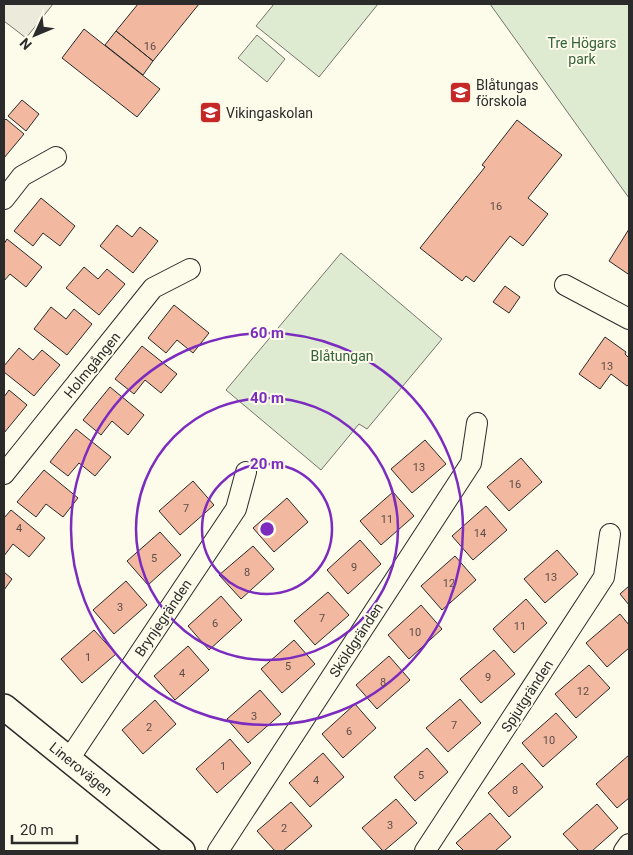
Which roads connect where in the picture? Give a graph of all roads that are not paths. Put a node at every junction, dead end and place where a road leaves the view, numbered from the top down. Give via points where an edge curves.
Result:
1 (56, 157) dead end
2 (4, 199) edge
3 (190, 269) dead end
4 (565, 285) dead end
5 (629, 319) edge
6 (477, 423) dead end
7 (246, 472) dead end
8 (4, 474) edge
9 (610, 534) dead end
10 (4, 707) edge
11 (69, 759) junction
12 (629, 844) edge
13 (182, 851) edge
14 (218, 851) edge
15 (425, 851) edge
16 (624, 851) edge

1 - 2 street via 22,176
3 - 8 street, Holmgången via 153,288
4 - 5 street
6 - 14 street, Sköldgränden via 471,463
7 - 11 street, Brynjegränden via 236,509
9 - 15 street, Spjutgränden via 604,577
10 - 11 street, Linerovägen
11 - 13 street, Linerovägen
12 - 16 street

